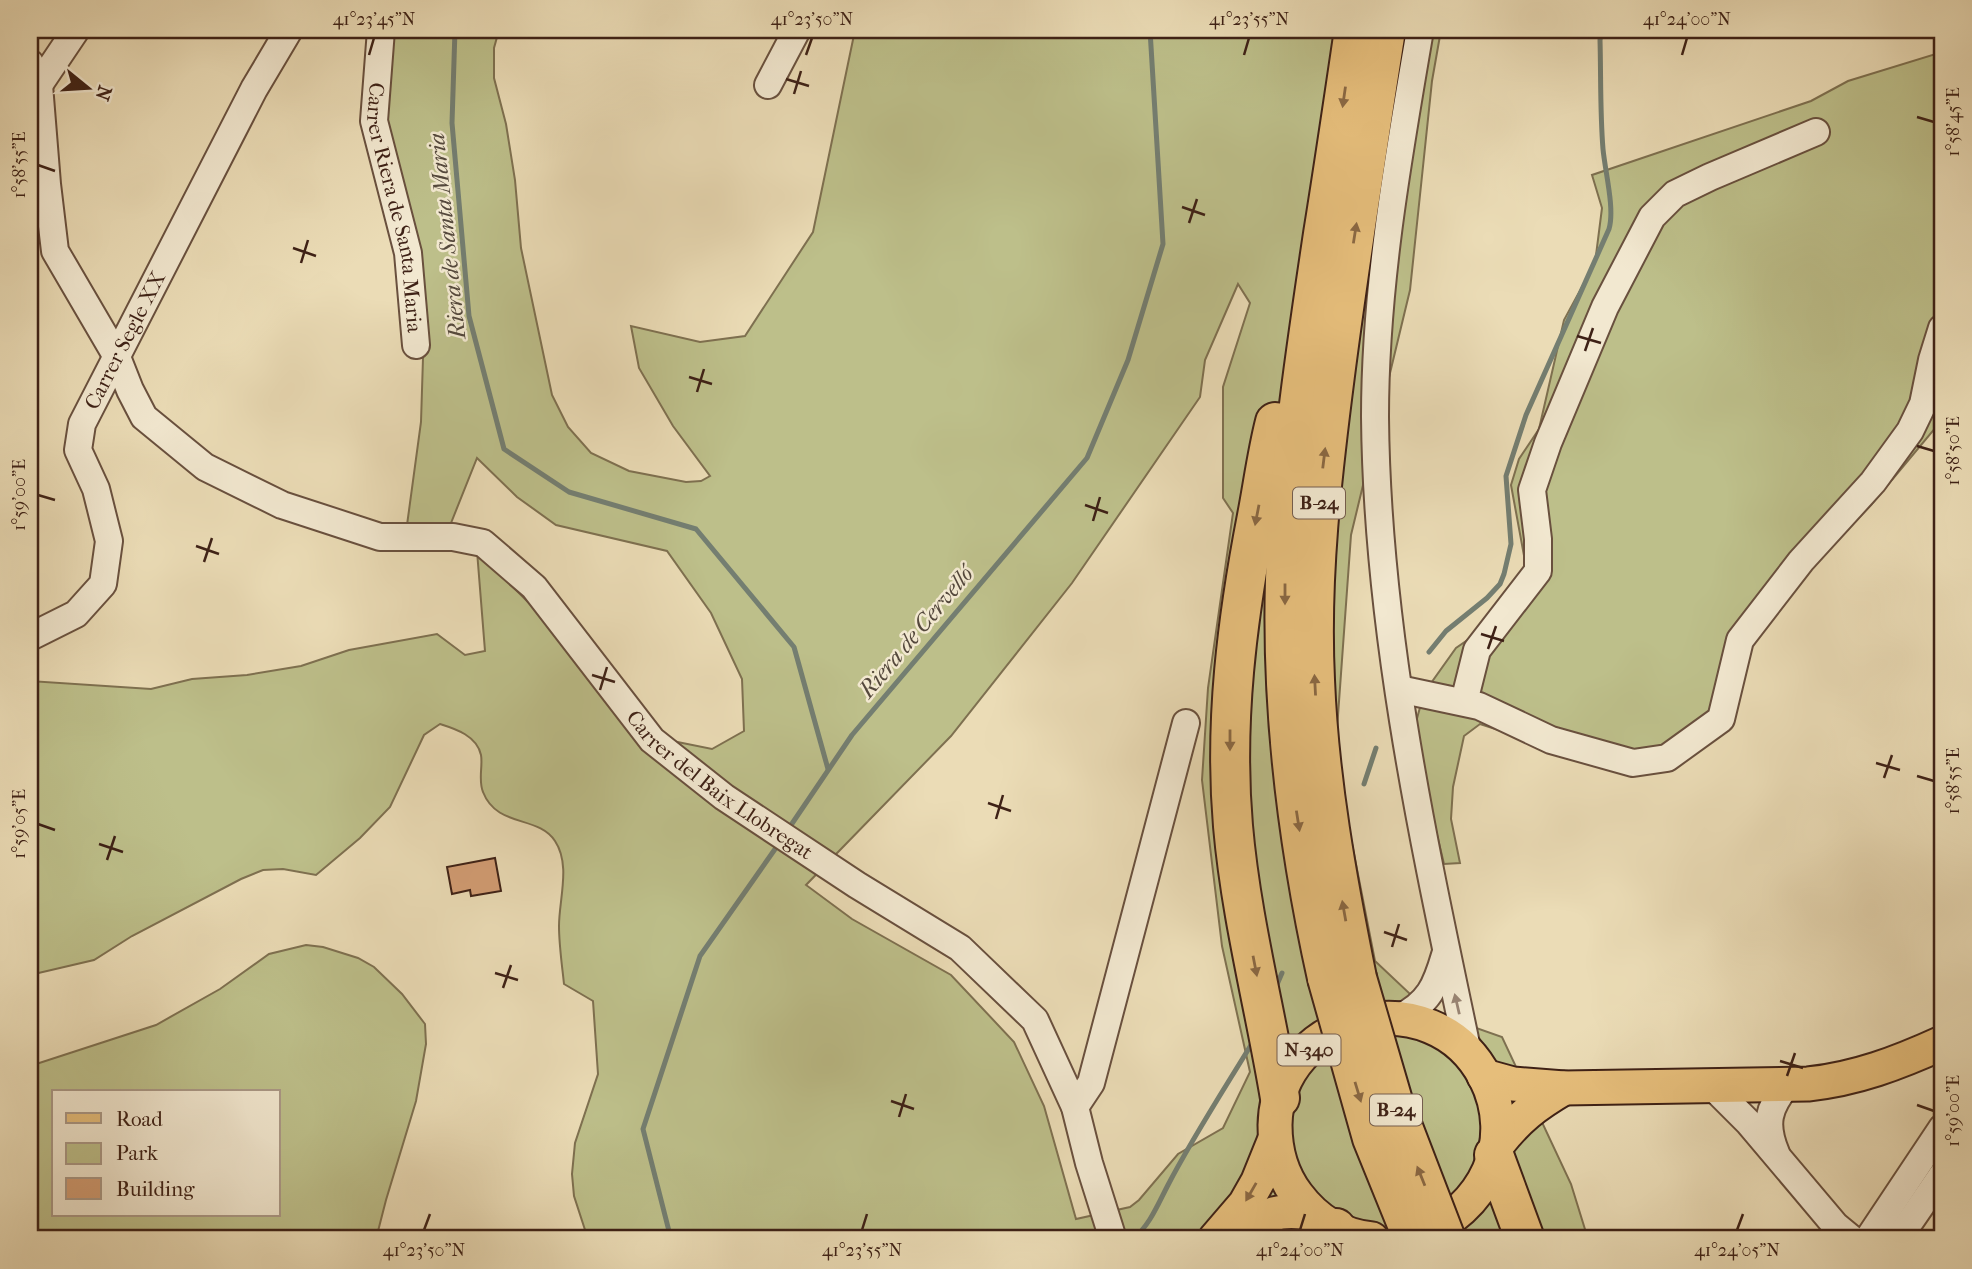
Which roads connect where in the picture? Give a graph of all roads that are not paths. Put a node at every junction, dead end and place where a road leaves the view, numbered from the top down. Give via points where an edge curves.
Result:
1 (76, 30) edge
2 (289, 30) edge
3 (381, 30) edge
4 (797, 30) edge
5 (1354, 30) edge
6 (1386, 30) edge
7 (1420, 30) edge
8 (34, 74) edge
9 (768, 85) dead end
10 (1816, 132) dead end
11 (1324, 234) junction
12 (1942, 328) edge
13 (416, 345) dead end
14 (117, 357) junction
15 (30, 637) edge
16 (1399, 689) junction
17 (1464, 702) junction
18 (1186, 723) dead end
19 (1445, 954) junction
20 (1342, 978) junction
21 (1399, 1018) junction
22 (1942, 1043) edge
23 (1476, 1065) junction
24 (1787, 1085) junction
25 (1712, 1086) junction
26 (1564, 1088) junction
27 (1280, 1098) junction
28 (1075, 1107) junction
29 (1942, 1128) edge
30 (1275, 1139) junction
31 (1496, 1150) junction
32 (1778, 1158) junction
33 (1942, 1175) edge
34 (1330, 1227) edge
35 (1111, 1230) edge
36 (1215, 1239) edge
37 (1238, 1239) edge
38 (1372, 1239) edge
39 (1402, 1239) edge
40 (1413, 1239) edge
41 (1446, 1239) edge
42 (1525, 1239) edge
43 (1852, 1239) edge
44 (1868, 1239) edge
45 (1898, 1239) edge

1 - 8 street
2 - 14 street, Carrer Segle XX via 254,89
3 - 13 street, Carrer Riera de Santa Maria via 374,121 408,253
4 - 9 street
5 -> 11 highway, B-24
20 -> 6 highway, B-24 via 1346,926 1321,766 1314,593 1319,495
7 - 16 street via 1385,257 1376,390 1379,523
8 - 14 street, Carrer del Baix Llobregat via 55,251
10 - 17 street via 1675,194 1652,217 1605,307 1532,490 1538,571 1477,650
11 -> 20 highway, B-24 via 1301,375 1285,580 1285,674 1293,788 1310,900
11 -> 27 highway via 1273,432 1242,590 1230,721 1237,867
12 - 17 street via 1923,404 1910,431 1740,640 1721,719 1667,758 1633,763 1551,740
14 - 15 street, Carrer Segle XX via 82,424 78,450 96,489 109,541 103,584 76,614
14 - 28 street, Carrer del Baix Llobregat via 144,417 205,467 282,505 380,537 453,537 483,543 534,587 652,740 724,797 960,948 1035,1020
16 - 17 street
16 - 19 street
18 - 28 street via 1091,1083
19 - 21 street via 1426,998
23 -> 19 street
20 -> 40 highway, B-24, bridge via 1372,1138
41 -> 20 highway, B-24, bridge
21 - 23 main road, N-340 via 1444,1033
21 - 27 main road, N-340 via 1364,1020 1325,1037 1294,1067
22 - 24 main road via 1857,1076
23 - 26 main road via 1513,1084
23 - 31 main road via 1494,1102
24 - 25 main road
24 - 32 street via 1770,1113 1768,1130
25 - 26 main road
25 - 32 street
26 - 31 main road via 1516,1121
27 - 30 main road, N-340
28 - 35 street, Carrer del Baix Llobregat
29 - 44 street
30 - 34 main road, N-340 via 1290,1186
30 -> 36 main road, N-340 via 1245,1204
31 - 39 main road via 1482,1186 1461,1212 1433,1230
31 - 42 highway
32 - 43 street
33 - 45 street
34 - 37 main road via 1286,1210 1255,1223
34 - 38 main road

